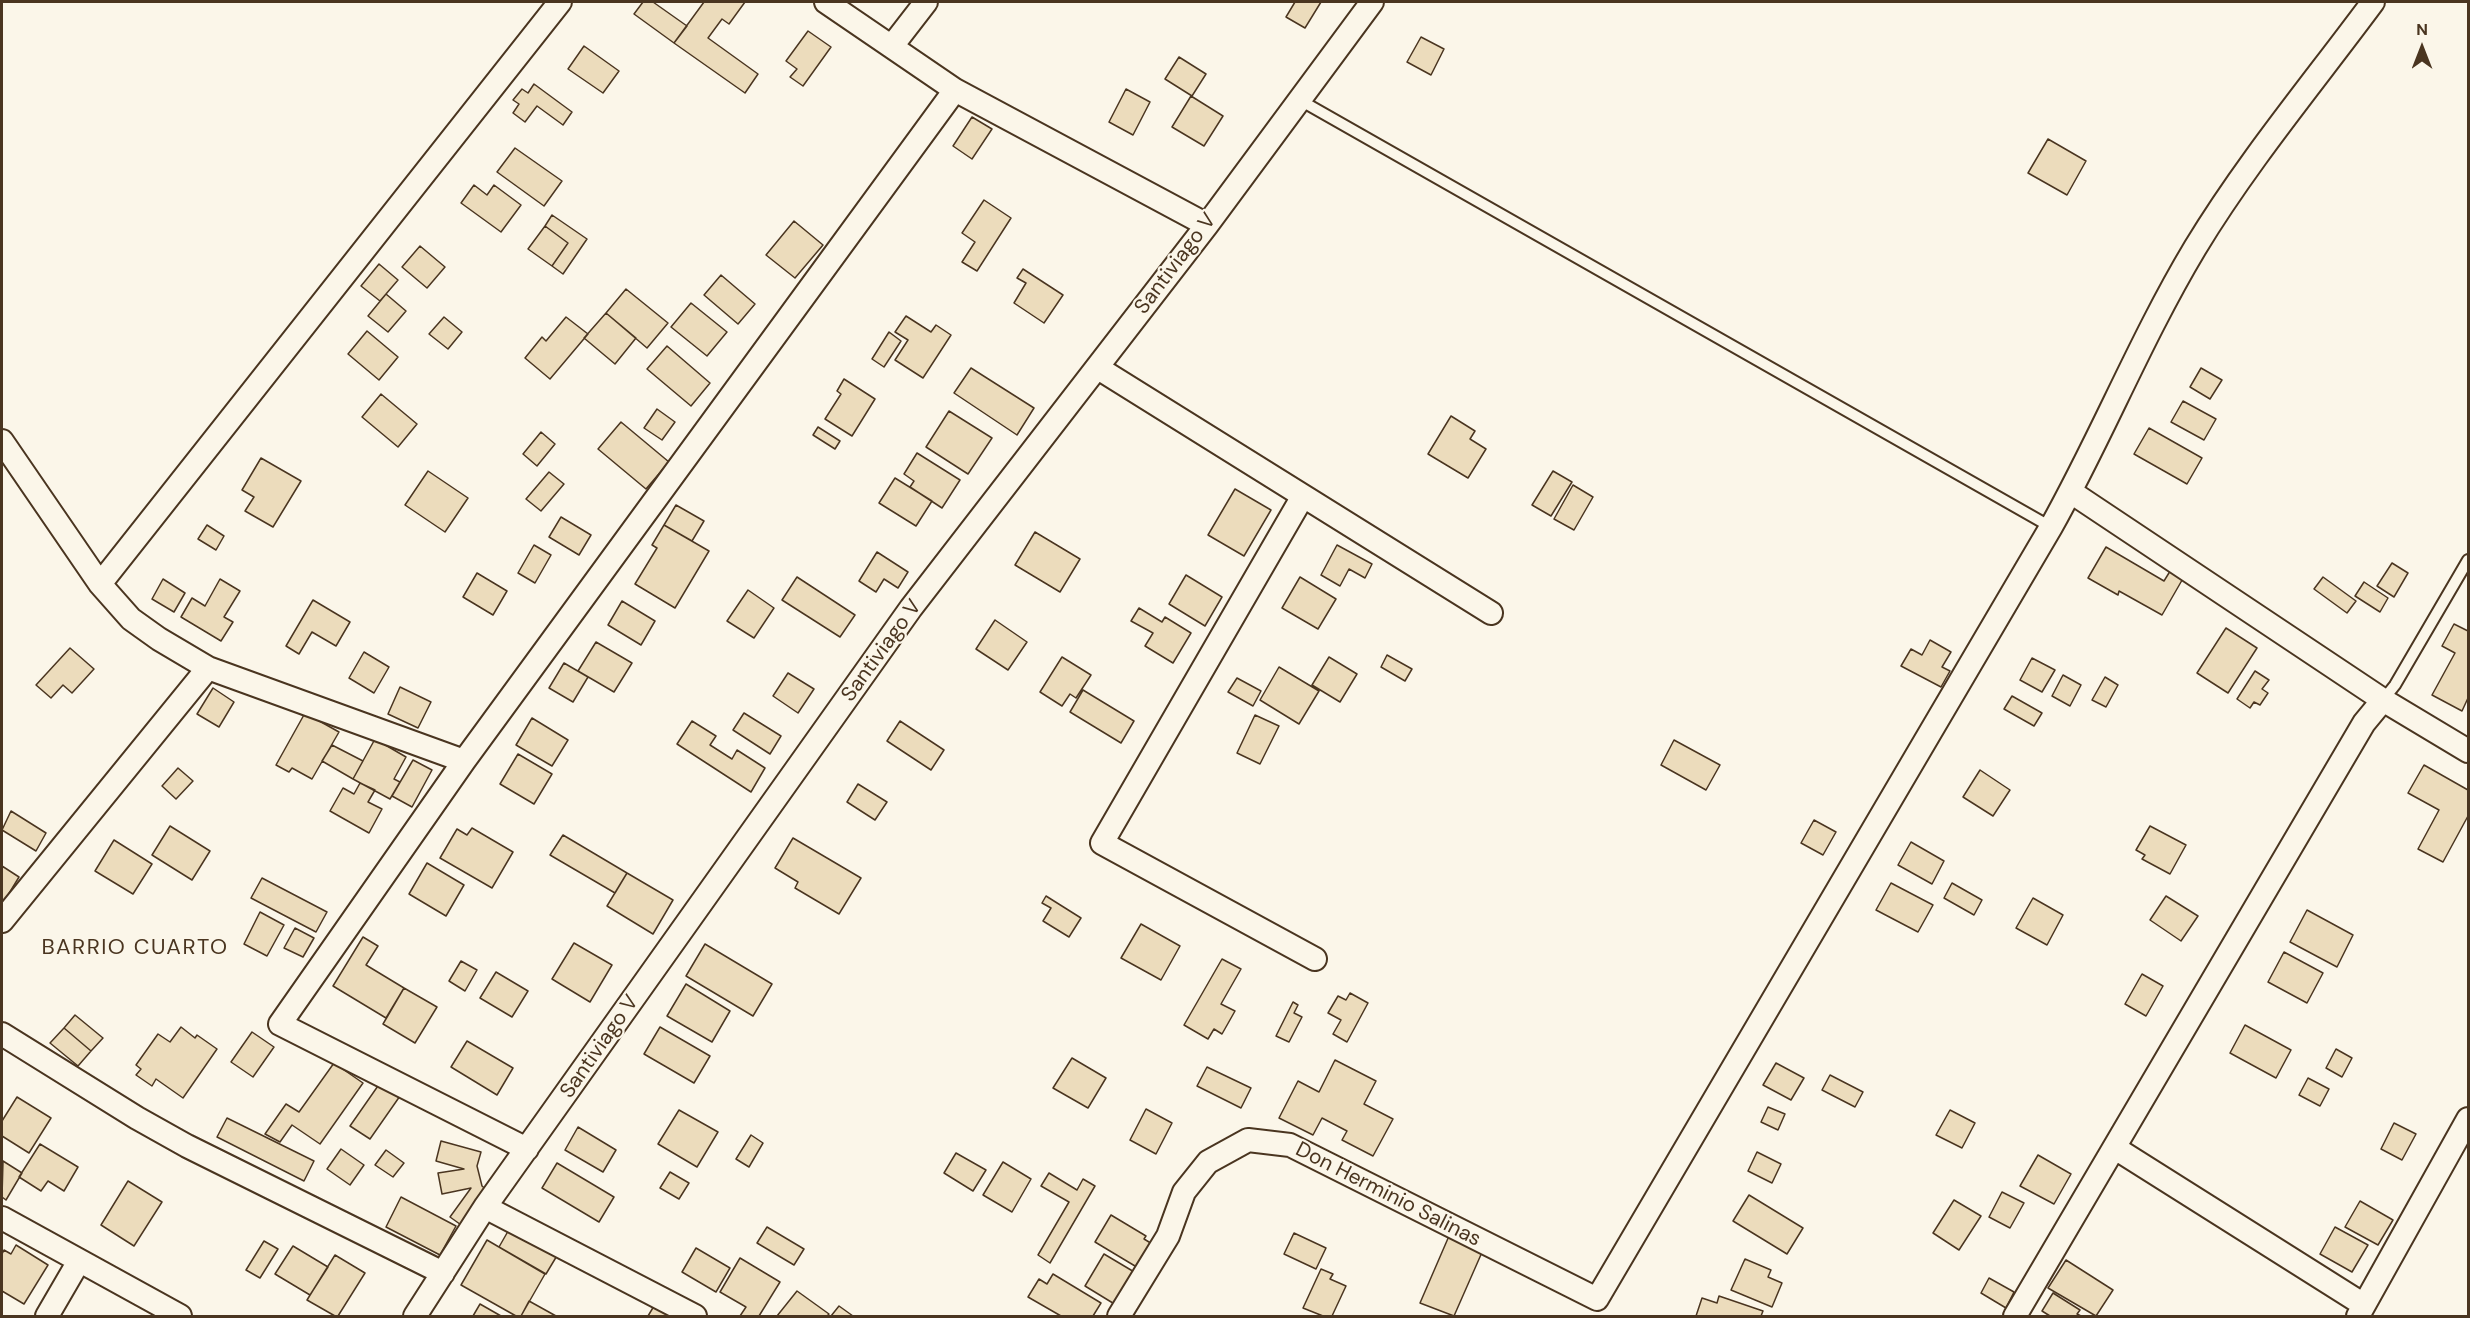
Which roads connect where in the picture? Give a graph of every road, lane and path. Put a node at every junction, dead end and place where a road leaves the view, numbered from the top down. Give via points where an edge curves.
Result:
1 (560, 2) edge
2 (826, 2) edge
3 (927, 2) edge
4 (1372, 2) edge
5 (2373, 2) edge
6 (892, 46) junction
7 (955, 90) junction
8 (1298, 98) junction
9 (1207, 225) junction
10 (1098, 368) junction
11 (2, 441) edge
12 (2071, 492) junction
13 (1304, 496) junction
14 (2051, 527) junction
15 (2469, 561) edge
16 (100, 584) junction
17 (1491, 613) dead end
18 (208, 668) junction
19 (2383, 700) junction
20 (2469, 751) edge
21 (464, 761) junction
22 (2, 921) edge
23 (1315, 959) dead end
24 (2, 1034) edge
25 (2469, 1119) edge
26 (2115, 1148) junction
27 (527, 1149) junction
28 (2460, 1155) edge
29 (485, 1207) junction
30 (2, 1218) edge
31 (79, 1261) junction
32 (443, 1273) junction
33 (2361, 1311) edge
34 (47, 1317) edge
35 (180, 1317) edge
36 (415, 1317) edge
37 (695, 1317) edge
38 (1119, 1317) edge
39 (2015, 1317) edge

1 - 16 street
2 - 6 street
3 - 6 street
4 - 8 street, Santiviago V
5 - 12 street via 2241,179 2196,247 2166,298
6 - 7 street
7 - 9 street
7 - 21 street
8 - 9 street, Santiviago V
8 - 14 lane
9 - 10 street, Santiviago V
10 - 13 street
10 - 27 street, Santiviago V via 911,608
11 - 16 street
12 - 14 street
12 - 19 street
13 - 17 street
13 - 23 street via 1102,843
14 - 38 street, Don Herminio Salinas via 1597,1299 1290,1145 1248,1140 1208,1162 1184,1192 1168,1236
15 - 19 lane
16 - 18 street via 132,619
18 - 21 street
18 - 22 street
19 - 20 street
19 - 26 street via 2364,723
21 - 27 street via 280,1024
24 - 32 street via 187,1146
25 - 28 street
26 - 33 street
26 - 39 street
27 - 29 street, Santiviago V
28 - 33 street
29 - 32 street, Santiviago V
29 - 37 street
30 - 31 street
31 - 34 street
31 - 35 street
32 - 36 street, Santiviago V

